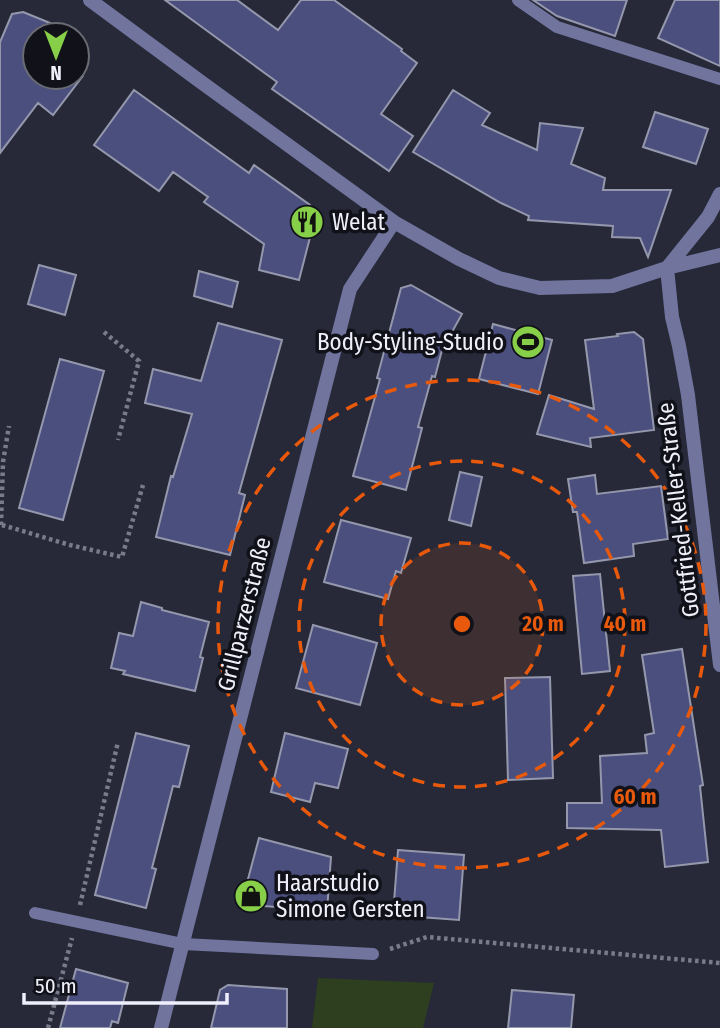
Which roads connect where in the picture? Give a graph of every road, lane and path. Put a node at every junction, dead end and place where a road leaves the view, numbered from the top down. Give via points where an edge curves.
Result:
1 (90, 0) edge
2 (518, 0) edge
3 (720, 79) edge
4 (720, 194) edge
5 (394, 222) junction
6 (720, 255) edge
7 (667, 268) junction
8 (104, 332) dead end
9 (9, 426) dead end
10 (118, 440) dead end
11 (143, 485) dead end
12 (1, 525) edge
13 (720, 665) edge
14 (118, 742) dead end
15 (35, 913) dead end
16 (76, 922) junction
17 (183, 944) junction
18 (373, 954) joint
19 (720, 963) edge
20 (48, 1028) edge
21 (162, 1028) edge

1 - 5 street
2 - 3 lane via 557,27
4 - 7 street via 708,218
5 - 7 street via 499,278 540,288 612,286
5 - 17 street, Grillparzerstraße via 350,289
6 - 7 street
7 - 13 street, Gottfried-Keller-Straße via 688,395
8 - 10 path via 139,361
9 - 12 path
11 - 12 path via 122,557
14 - 16 path
15 - 16 lane
16 - 17 lane
16 - 20 path
17 - 18 lane
17 - 21 street, Grillparzerstraße
18 - 19 path via 427,937

